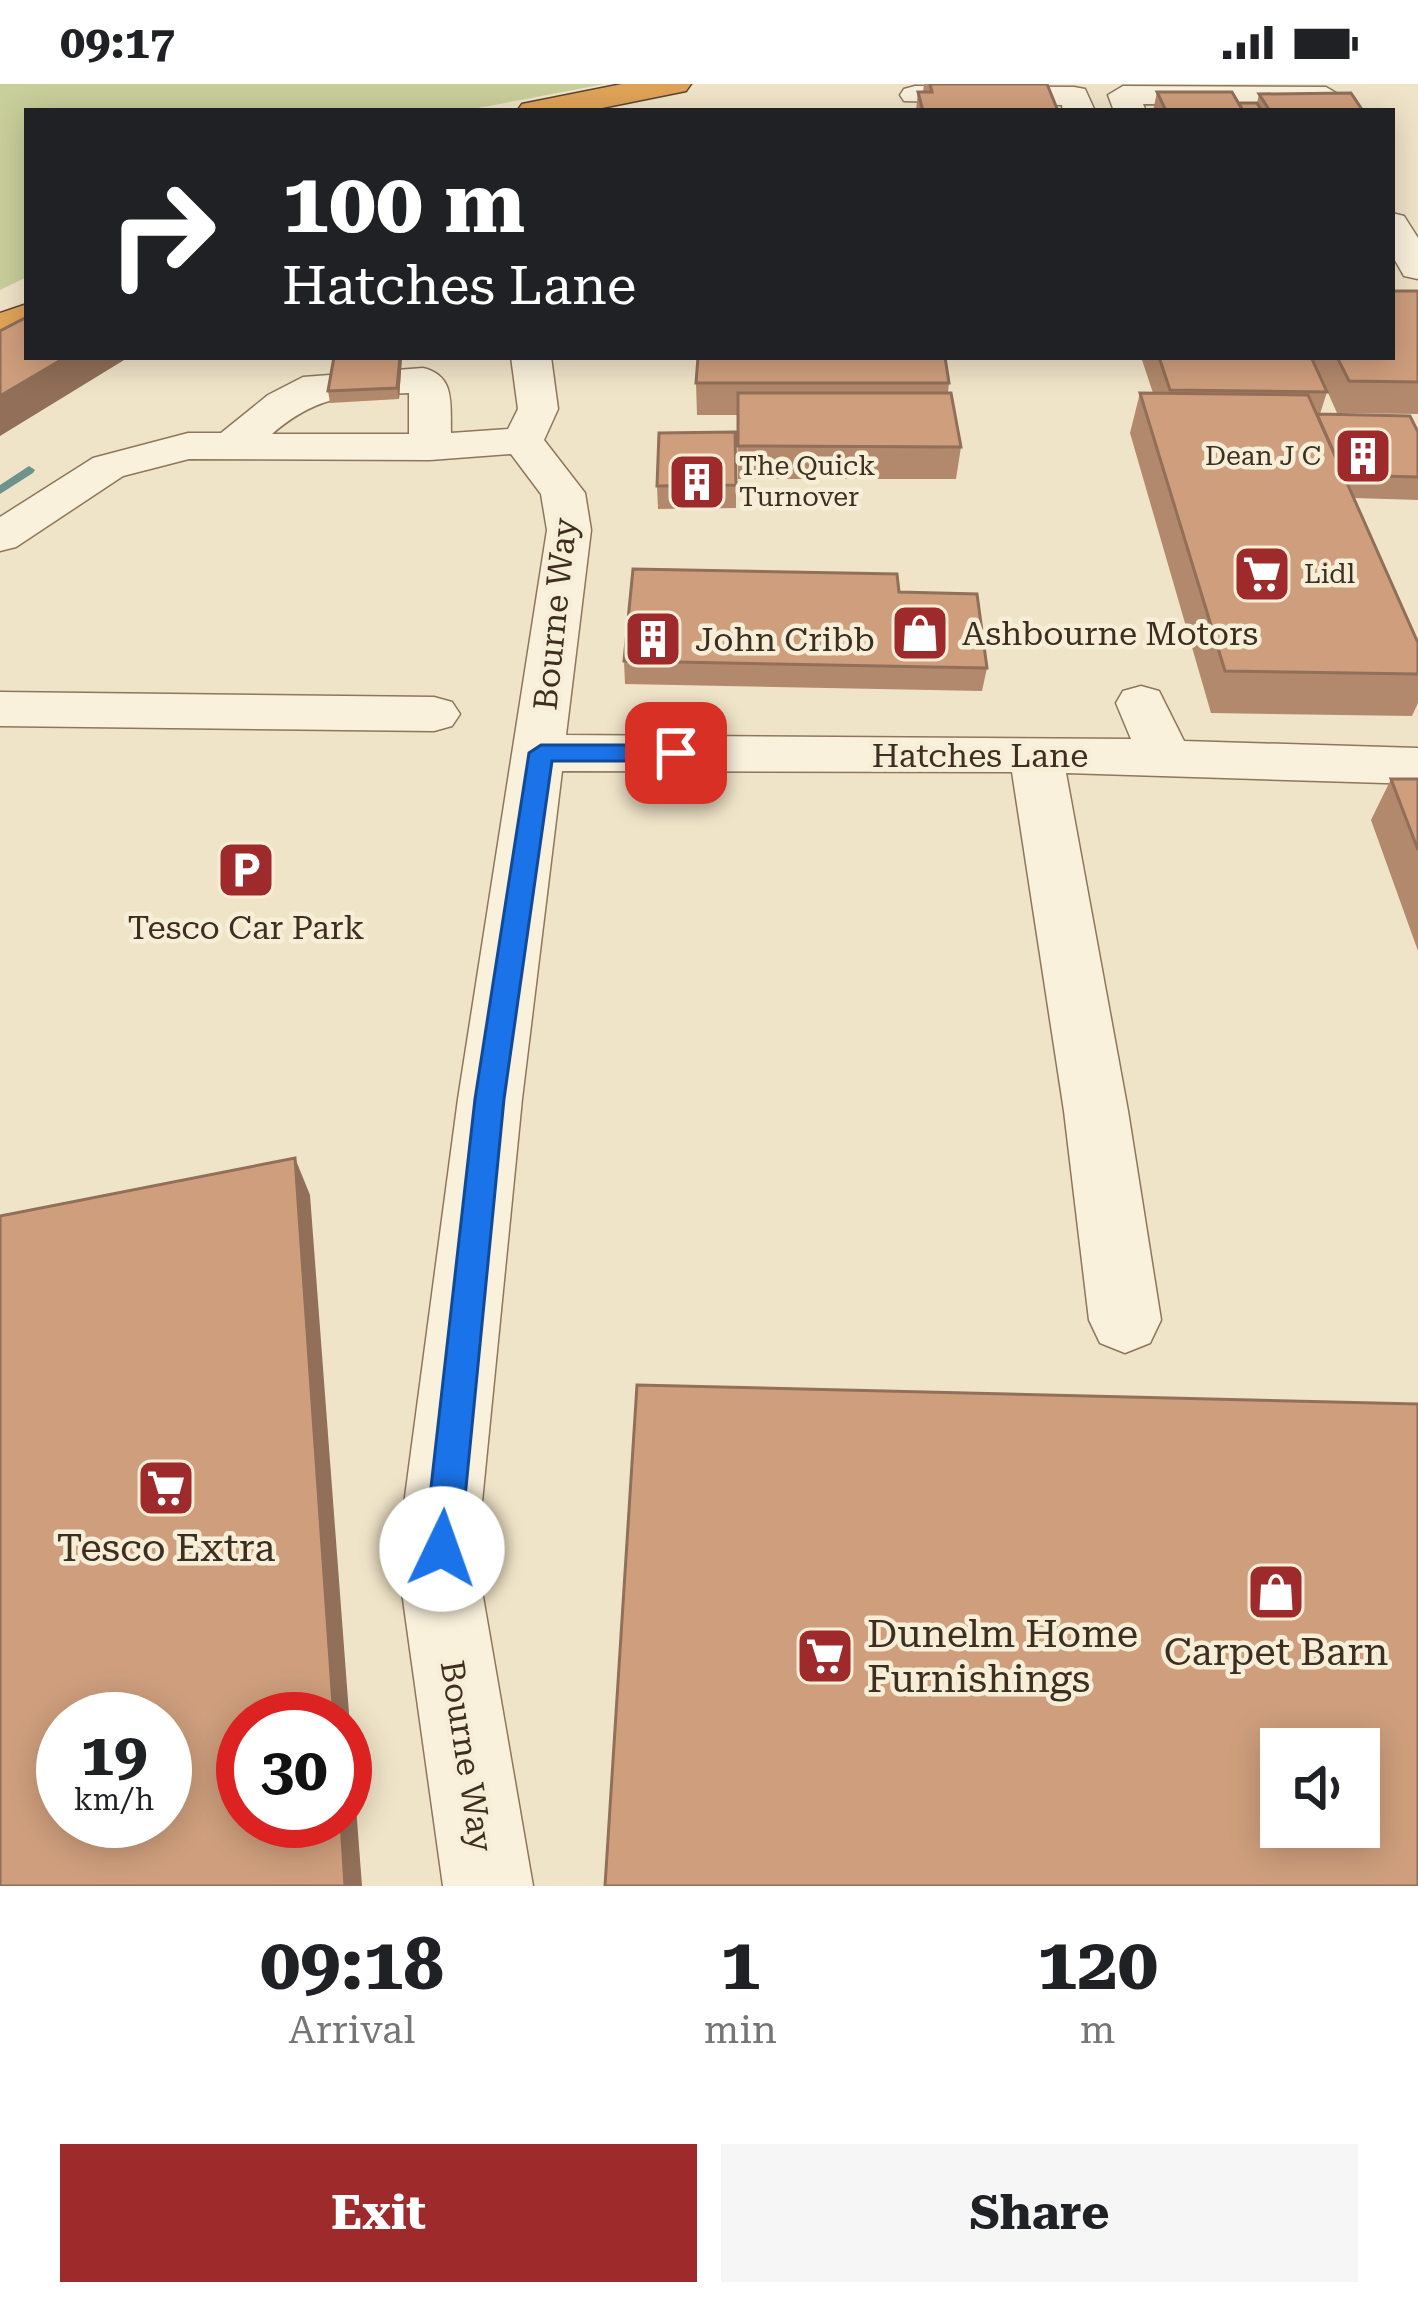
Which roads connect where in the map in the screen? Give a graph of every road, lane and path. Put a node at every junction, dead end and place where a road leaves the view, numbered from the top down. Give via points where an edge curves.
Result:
1 (687, 86) edge
2 (916, 95) edge
3 (1326, 95) edge
4 (552, 108) edge
5 (606, 108) edge
6 (1078, 108) edge
7 (1129, 108) edge
8 (1395, 229) edge
9 (1417, 268) edge
10 (531, 360) edge
11 (523, 441) junction
12 (233, 445) junction
13 (430, 447) junction
14 (0, 537) edge
15 (1141, 704) dead end
16 (0, 709) edge
17 (434, 714) dead end
18 (541, 753) junction
19 (1036, 754) junction
20 (1165, 757) junction
21 (1418, 766) edge
22 (1125, 1320) dead end
23 (488, 1886) edge

1 - 4 highway
1 - 5 highway
2 - 6 street via 1073,96
3 - 7 street via 1123,95
8 - 9 street
10 - 11 street via 538,409
11 - 13 street
11 - 18 street, Bourne Way via 563,493 569,530
12 - 13 street
12 - 13 street via 316,386 423,380 431,398
12 - 14 street via 188,446 108,467
15 - 20 street
16 - 17 street
18 - 19 street, Hatches Lane
18 - 23 street, Bourne Way via 442,1512 444,1605
19 - 20 street, Hatches Lane
19 - 22 street
20 - 21 street, Hatches Lane

